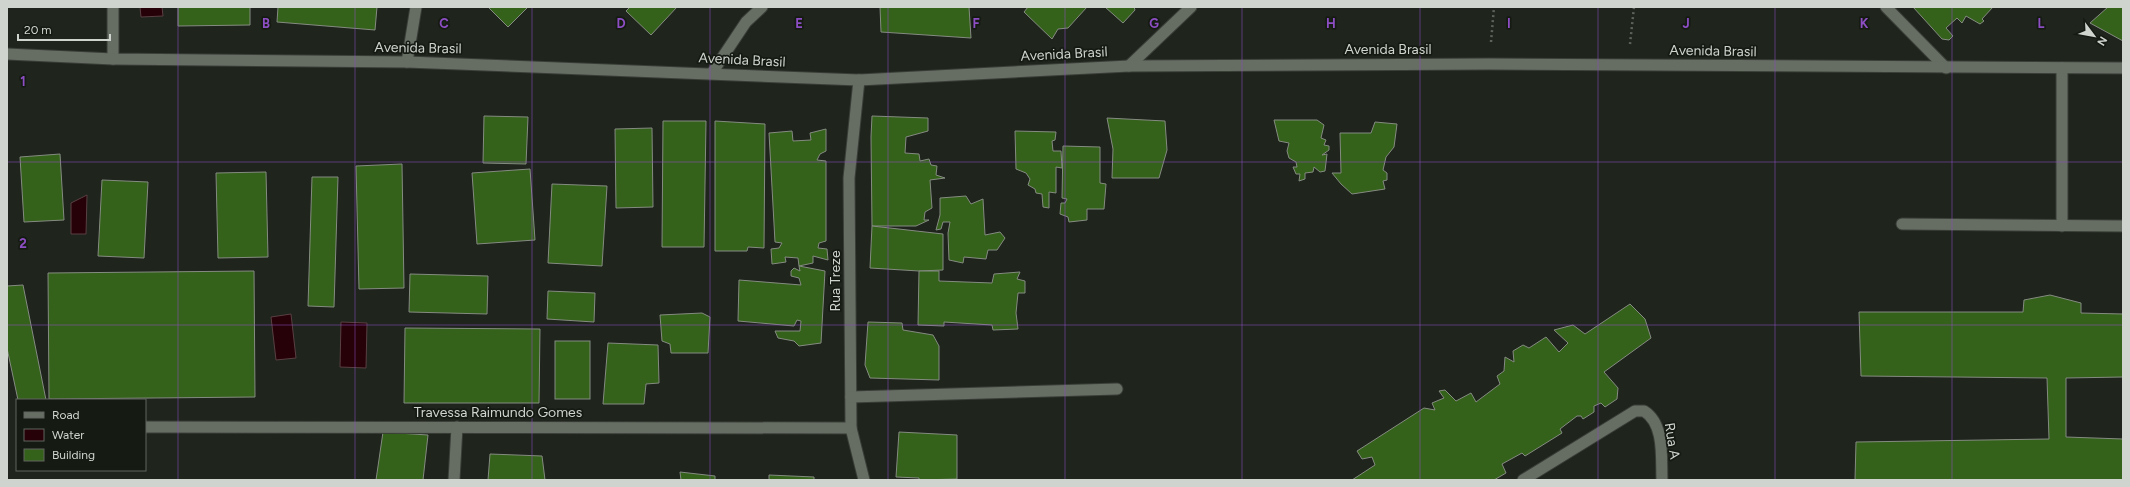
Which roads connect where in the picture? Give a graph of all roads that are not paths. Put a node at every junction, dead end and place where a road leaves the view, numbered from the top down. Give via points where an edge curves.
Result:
1 (113, 7) edge
2 (416, 7) edge
3 (762, 7) edge
4 (1190, 7) edge
5 (1886, 7) edge
6 (7, 54) edge
7 (113, 59) junction
8 (407, 62) junction
9 (1129, 66) junction
10 (1946, 68) junction
11 (2062, 68) junction
12 (2123, 68) edge
13 (712, 73) junction
14 (859, 80) junction
15 (1902, 224) dead end
16 (2062, 226) junction
17 (2123, 226) edge
18 (1117, 389) dead end
19 (851, 397) junction
20 (146, 427) edge
21 (457, 427) junction
22 (852, 428) junction
23 (454, 480) edge
24 (864, 480) edge
25 (1522, 480) edge
26 (1662, 480) edge

1 - 7 street
2 - 8 street
3 - 13 street via 746,22
4 - 9 street
5 - 10 street
6 - 7 street, Avenida Brasil
7 - 8 street, Avenida Brasil
8 - 13 street, Avenida Brasil
9 - 10 street, Avenida Brasil via 1489,64
9 - 14 street, Avenida Brasil
10 - 11 street, Avenida Brasil
11 - 12 street, Avenida Brasil
11 - 16 street
13 - 14 street, Avenida Brasil
14 - 19 street, Rua Treze via 849,178
15 - 16 street
16 - 17 street
18 - 19 street
19 - 22 street, Rua Treze
20 - 21 street, Travessa Raimundo Gomes
21 - 22 street, Travessa Raimundo Gomes
21 - 23 street
22 - 24 street, Rua Treze
25 - 26 street, Rua A via 1635,410 1644,411 1655,421 1660,438

